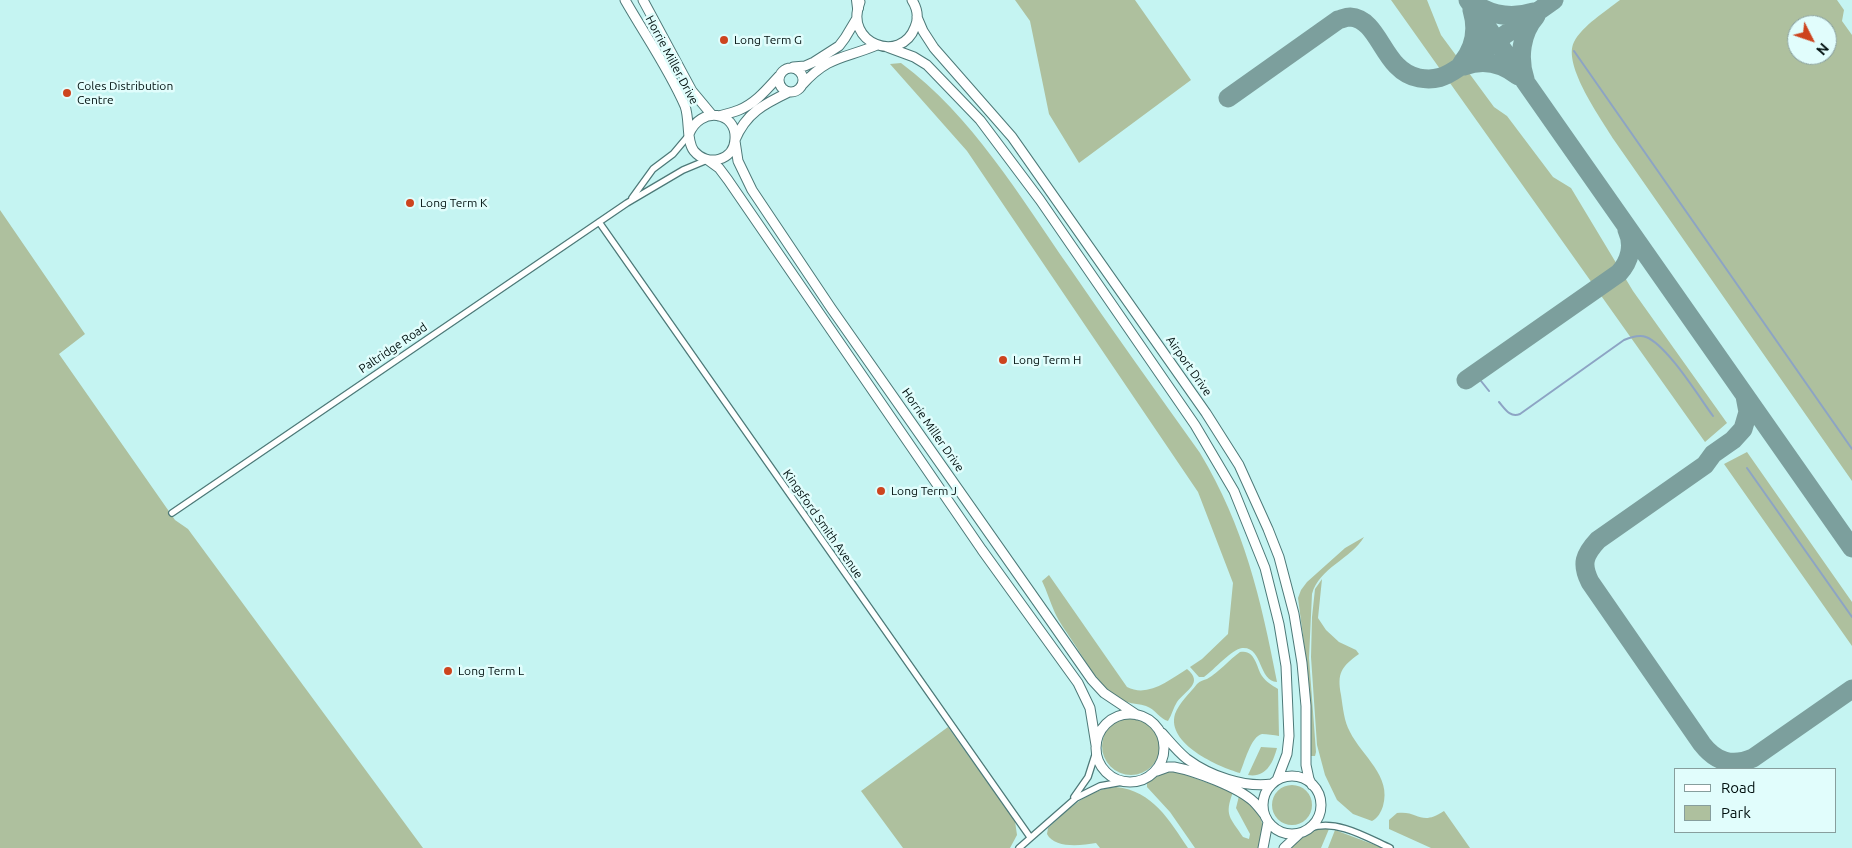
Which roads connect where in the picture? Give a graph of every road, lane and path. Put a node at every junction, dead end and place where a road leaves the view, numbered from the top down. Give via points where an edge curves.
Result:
1 (625, 0) edge
2 (643, 0) edge
3 (912, 0) edge
4 (858, 6) edge
5 (917, 17) junction
6 (882, 46) junction
7 (794, 67) junction
8 (779, 76) junction
9 (802, 85) junction
10 (789, 92) junction
11 (715, 115) junction
12 (690, 134) junction
13 (735, 140) junction
14 (708, 160) junction
15 (628, 203) junction
16 (599, 222) junction
17 (172, 513) dead end
18 (1137, 714) junction
19 (1159, 729) junction
20 (1096, 749) junction
21 (1154, 773) junction
22 (1122, 782) junction
23 (1275, 782) junction
24 (1312, 785) junction
25 (1066, 806) junction
26 (1266, 818) junction
27 (1306, 830) junction
28 (1030, 838) junction
29 (1019, 848) edge
30 (1263, 848) edge
31 (1284, 848) edge
32 (1390, 848) edge

1 - 12 main road, Horrie Miller Drive via 682,99
2 - 11 main road, Horrie Miller Drive via 692,91
3 - 5 main road, Airport Drive
4 - 6 main road via 859,28 864,37
4 - 7 main road via 846,38 838,46 814,62
5 - 6 main road via 908,38 898,44
5 - 24 main road, Airport Drive via 934,48 1012,137 1239,465 1279,557 1294,614 1306,706 1306,765
6 - 9 main road via 834,59 814,71
6 - 23 main road via 914,56 926,65 997,141 1195,425 1234,491 1265,568 1286,666 1289,741 1284,764
7 - 8 main road via 783,70
7 - 9 main road via 802,74
8 - 10 main road via 780,86
8 - 11 main road via 768,90 740,110
9 - 10 main road
10 - 13 main road via 754,112 743,122
11 - 12 main road via 699,119
11 - 13 main road via 732,125
12 - 14 main road via 692,148
12 - 15 street, Paltridge Road via 673,154 653,169
13 - 14 main road via 725,157
13 - 18 main road, Horrie Miller Drive via 742,170 768,213 1092,680 1115,702
14 - 15 street, Paltridge Road via 669,178
14 - 20 main road via 728,180 1078,683 1090,708
15 - 16 street, Paltridge Road
16 - 17 street, Paltridge Road
16 - 28 street, Kingsford Smith Avenue
18 - 19 main road
18 - 20 main road via 1125,714 1107,722 1099,733
19 - 21 main road via 1164,752
19 - 23 main road via 1180,752 1202,768 1244,784 1263,786
20 - 22 main road via 1102,768
20 - 25 street via 1084,784
21 - 22 main road via 1137,782
21 - 26 main road via 1174,767 1224,784 1254,802
22 - 25 street via 1095,788
23 - 24 main road via 1295,776
23 - 26 main road via 1264,796
24 - 27 main road via 1318,793 1320,812
25 - 28 street
26 - 27 main road via 1283,833
26 - 30 main road
27 - 31 main road
27 - 32 street via 1319,824 1340,827
28 - 29 street

